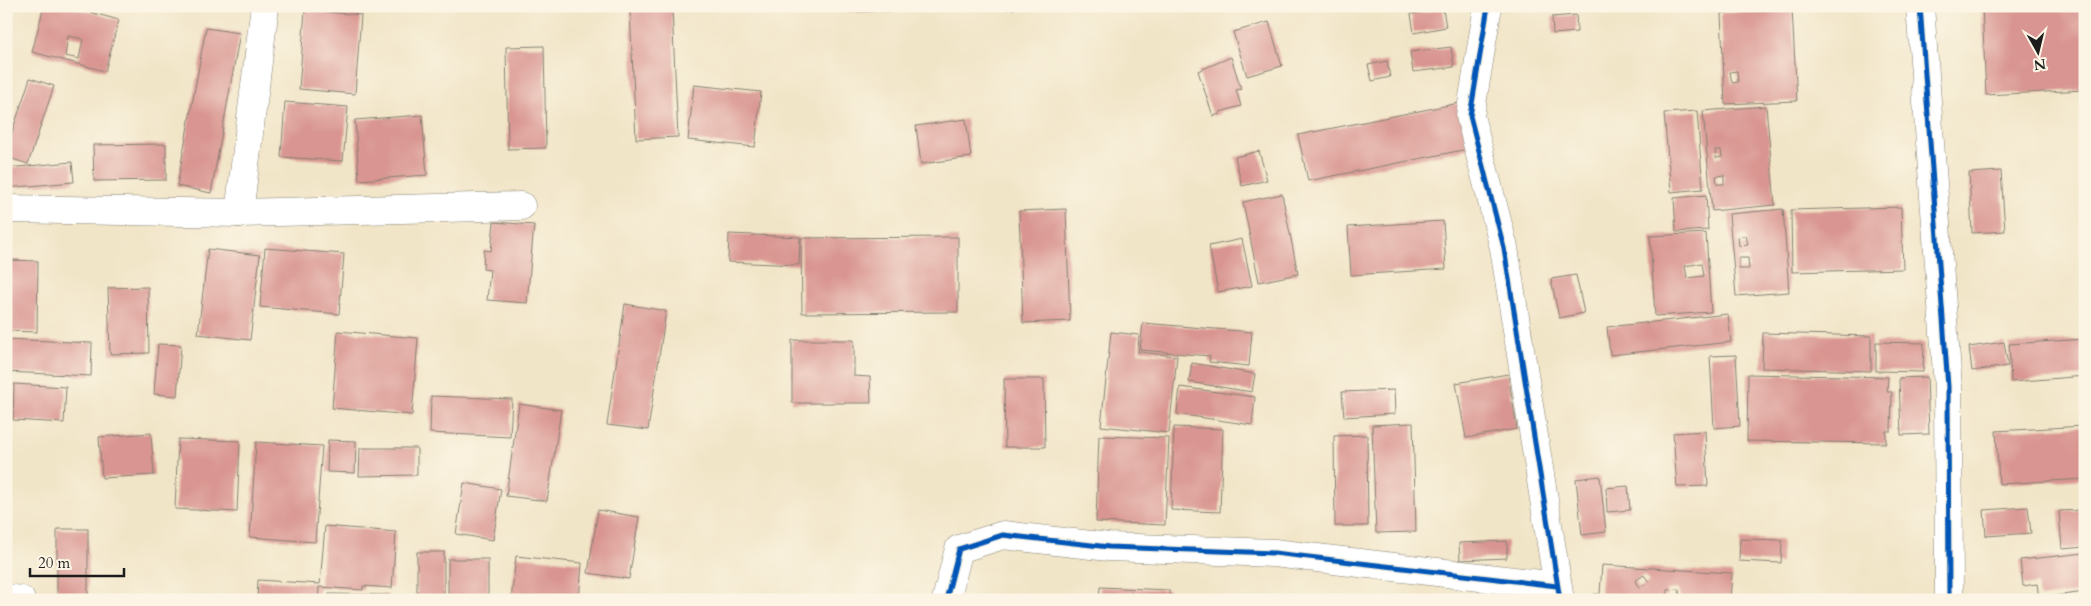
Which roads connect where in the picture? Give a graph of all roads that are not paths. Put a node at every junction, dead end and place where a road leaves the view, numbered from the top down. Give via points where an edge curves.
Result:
1 (265, 6) edge
2 (1488, 6) edge
3 (1920, 6) edge
4 (521, 206) dead end
5 (6, 209) edge
6 (239, 213) junction
7 (1558, 593) edge
8 (6, 598) edge
9 (21, 600) edge
10 (946, 600) edge
11 (1949, 600) edge

1 - 6 street
2 - 7 street via 1470,116 1504,248
3 - 11 street via 1948,387
4 - 6 street
5 - 6 street
7 - 10 street via 1274,553 1109,547 1003,535 959,549
8 - 9 street

